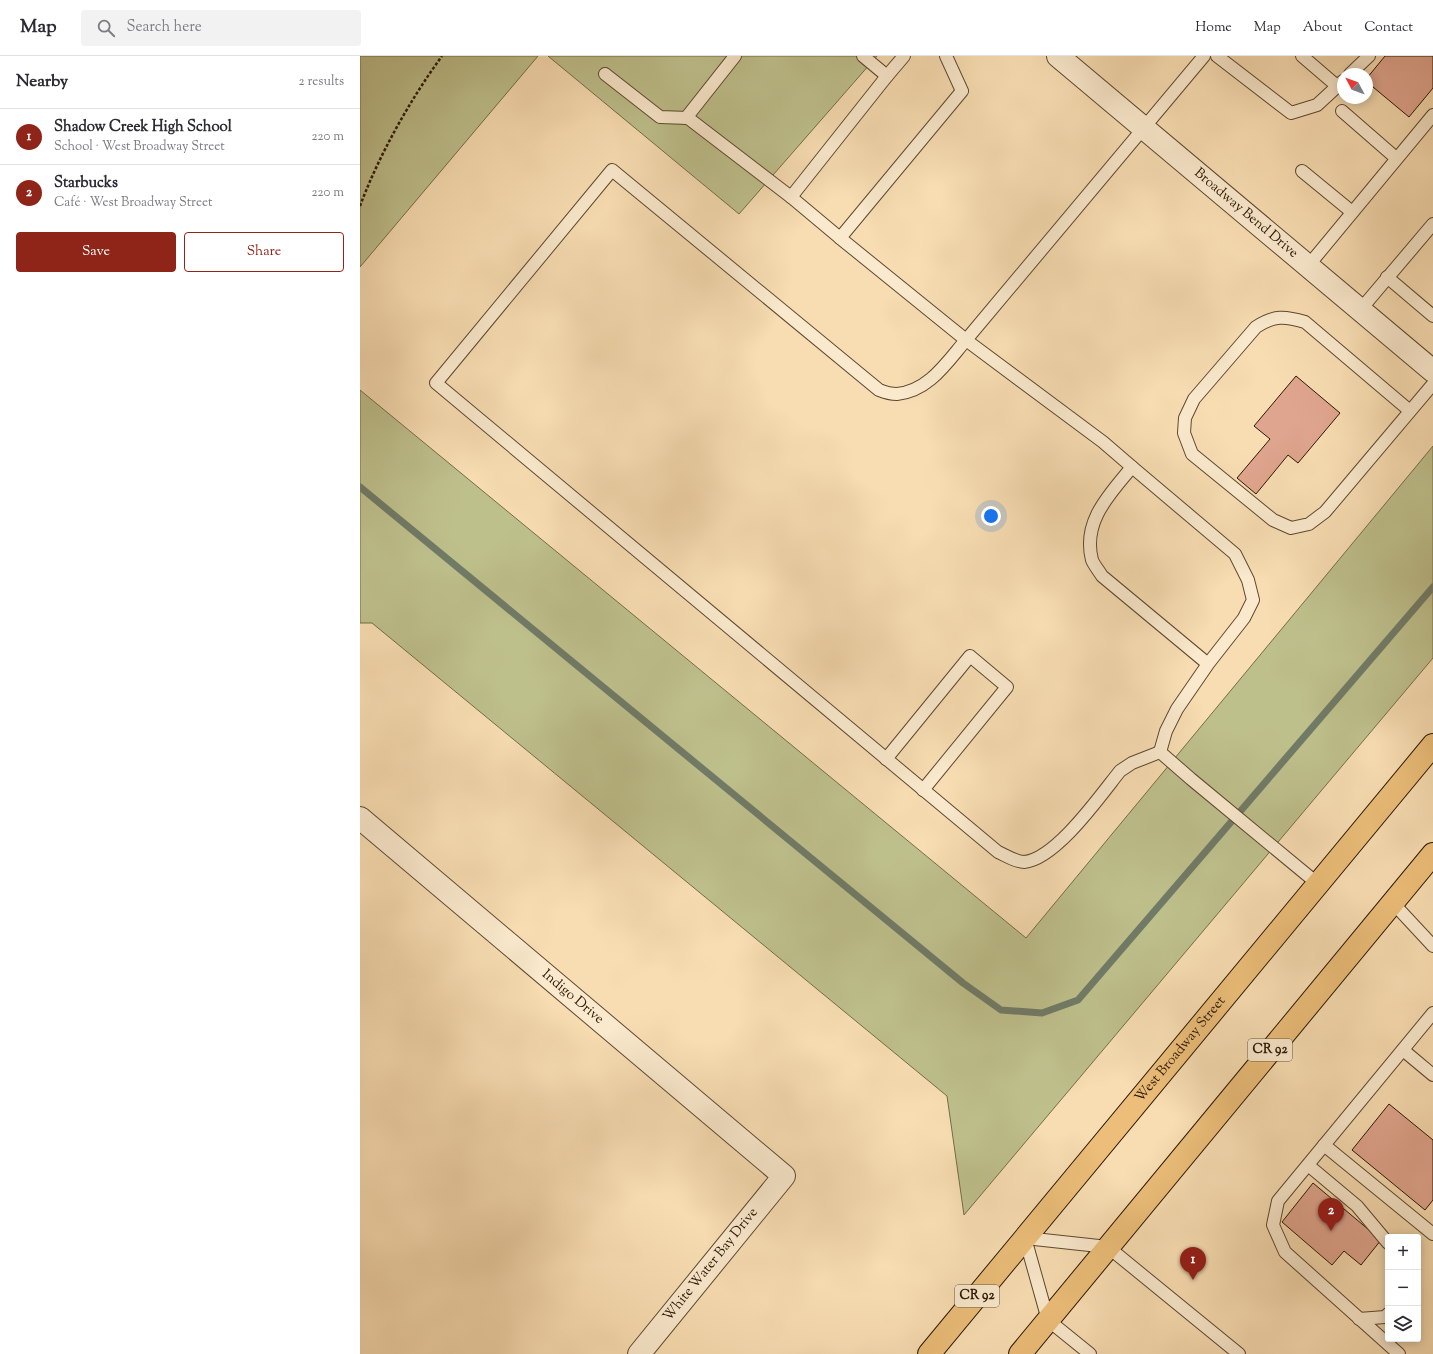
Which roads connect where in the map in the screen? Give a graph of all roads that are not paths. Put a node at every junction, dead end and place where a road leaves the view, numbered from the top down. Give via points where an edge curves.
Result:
1 (735, 56) edge
2 (862, 56) edge
3 (904, 56) edge
4 (946, 56) edge
5 (1058, 56) edge
6 (1204, 56) edge
7 (1217, 56) edge
8 (1302, 56) edge
9 (1369, 56) edge
10 (1356, 68) edge
11 (605, 74) dead end
12 (887, 76) junction
13 (1337, 81) edge
14 (1337, 86) edge
15 (1342, 111) dead end
16 (1433, 115) edge
17 (686, 118) junction
18 (1143, 128) junction
19 (1396, 158) junction
20 (1302, 171) dead end
21 (791, 197) junction
22 (1352, 212) junction
23 (1433, 224) edge
24 (840, 238) junction
25 (1308, 266) junction
26 (1387, 278) junction
27 (1361, 309) junction
28 (1433, 316) edge
29 (966, 340) junction
30 (1433, 371) edge
31 (1433, 384) edge
32 (1410, 411) junction
33 (1132, 467) junction
34 (1208, 664) junction
35 (1433, 745) edge
36 (1160, 752) junction
37 (886, 759) junction
38 (923, 790) junction
39 (360, 818) edge
40 (1433, 854) edge
41 (1318, 884) junction
42 (1393, 903) junction
43 (1433, 946) edge
44 (1433, 1013) edge
45 (1403, 1050) junction
46 (1433, 1075) edge
47 (1324, 1145) junction
48 (1308, 1165) junction
49 (784, 1176) joint
50 (1433, 1234) edge
51 (1025, 1238) junction
52 (1385, 1239) edge
53 (1108, 1247) junction
54 (1385, 1317) edge
55 (1359, 1319) junction
56 (1048, 1320) junction
57 (638, 1354) edge
58 (929, 1354) edge
59 (1020, 1354) edge
60 (1090, 1354) edge
61 (1238, 1354) edge
62 (1399, 1354) edge

1 - 17 lane
2 - 12 lane
3 - 12 lane
4 - 24 lane via 962,91
5 - 18 street, Broadway Bend Drive
6 - 18 lane
7 - 14 lane via 1291,113 1317,105
8 - 13 lane
9 - 10 lane
11 - 17 lane via 660,117
12 - 21 lane
15 - 19 lane
16 - 19 lane
17 - 21 lane
18 - 25 street, Broadway Bend Drive
18 - 29 lane
19 - 22 lane
20 - 22 lane
21 - 24 lane
22 - 25 lane
23 - 26 lane
24 - 29 lane
25 - 27 street, Broadway Bend Drive
26 - 27 lane
26 - 28 lane
27 - 30 street, Broadway Bend Drive
29 - 33 lane via 1103,442
29 - 37 lane via 937,375 916,389 896,394 878,390 612,170 436,383
31 - 32 lane
32 - 32 lane via 1305,322 1288,317 1269,319 1256,327 1194,399 1185,418 1184,434 1192,454 1272,520 1291,528 1309,524 1325,512
33 - 34 lane via 1235,554 1248,580 1253,600 1244,618
33 - 34 lane via 1100,506 1092,525 1092,561 1102,576
34 - 36 lane via 1177,710 1166,731
35 - 41 main road, West Broadway Street / CR 92
36 - 38 lane via 1132,763 1120,771 1062,841 1041,857 1023,862 998,852
36 - 41 lane
37 - 38 lane
37 - 38 lane via 970,656 1007,687
39 - 49 street, Indigo Drive
40 - 42 main road, CR 92
41 - 51 main road, West Broadway Street / CR 92
42 - 43 lane
42 - 53 main road, CR 92
44 - 45 lane
45 - 46 lane
45 - 47 lane
47 - 48 lane
47 - 50 lane
48 - 52 lane via 1357,1206
48 - 55 lane via 1278,1201 1273,1225 1285,1252
49 - 57 street, White Water Bay Drive
51 - 53 lane
51 - 56 lane
51 - 58 main road, West Broadway Street / CR 92
53 - 56 main road, CR 92
53 - 61 lane
54 - 55 lane
55 - 62 lane
56 - 59 main road, CR 92
56 - 60 lane

